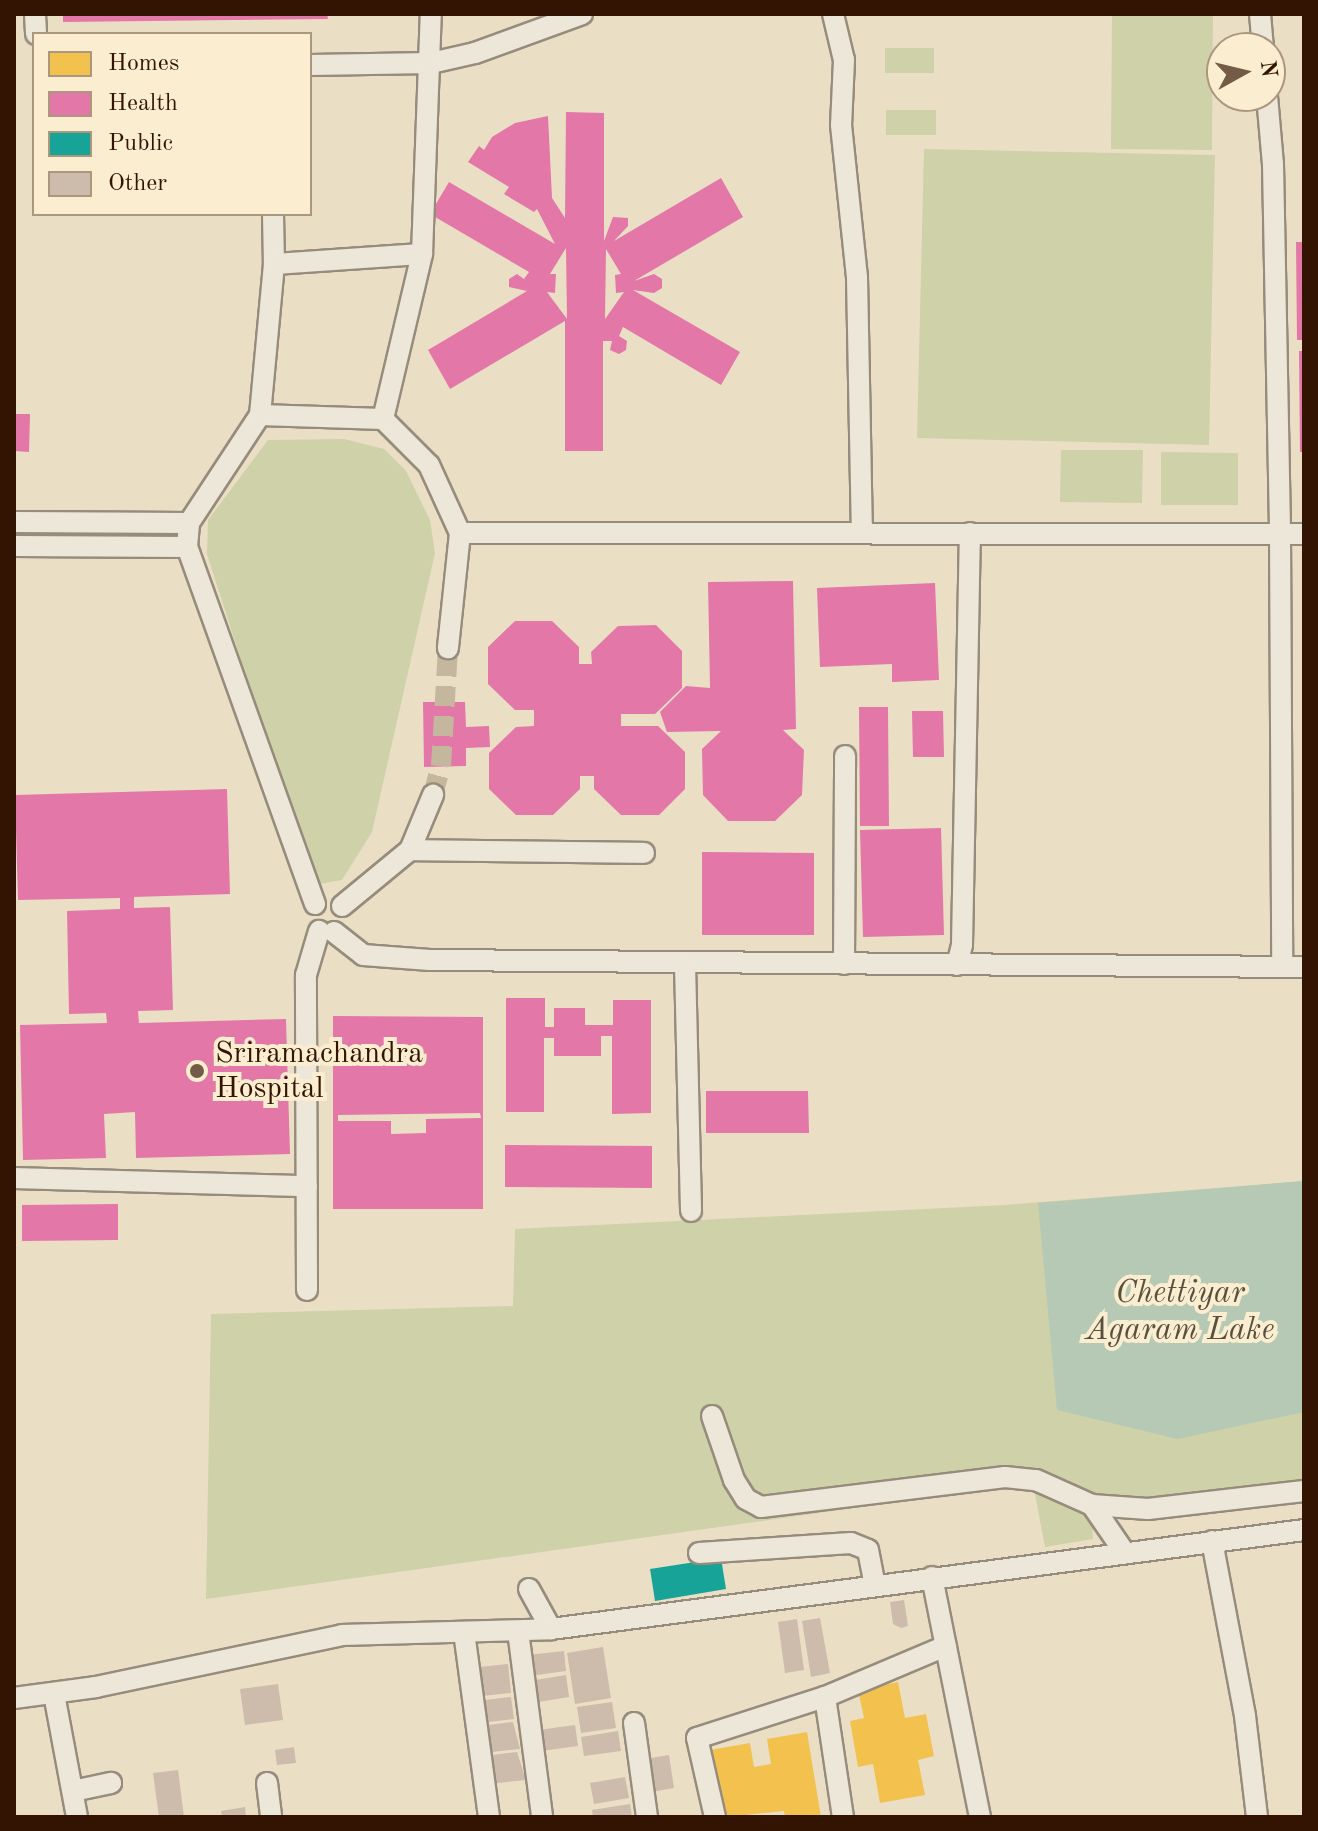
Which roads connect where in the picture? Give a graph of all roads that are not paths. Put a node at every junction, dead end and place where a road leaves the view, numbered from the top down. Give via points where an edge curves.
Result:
1 (431, 14) edge
2 (582, 14) edge
3 (833, 14) edge
4 (431, 63) junction
5 (312, 65) edge
6 (1268, 112) edge
7 (273, 216) edge
8 (422, 254) junction
9 (274, 264) junction
10 (260, 415) junction
11 (383, 419) junction
12 (14, 522) edge
13 (189, 523) junction
14 (460, 533) junction
15 (862, 533) junction
16 (970, 533) junction
17 (1280, 534) junction
18 (1304, 534) edge
19 (14, 546) edge
20 (187, 547) junction
21 (448, 648) tunnel mouth
22 (845, 756) dead end
23 (433, 795) tunnel mouth
24 (410, 850) junction
25 (644, 853) dead end
26 (315, 904) junction
27 (342, 906) junction
28 (326, 931) junction
29 (685, 964) junction
30 (844, 964) junction
31 (957, 965) junction
32 (1282, 967) junction
33 (1304, 967) edge
34 (14, 1178) edge
35 (307, 1186) junction
36 (691, 1211) dead end
37 (307, 1290) dead end
38 (712, 1416) dead end
39 (1304, 1491) edge
40 (1092, 1505) junction
41 (1304, 1530) edge
42 (1212, 1541) junction
43 (699, 1553) dead end
44 (1125, 1553) junction
45 (932, 1577) junction
46 (875, 1585) junction
47 (529, 1589) dead end
48 (551, 1629) junction
49 (518, 1631) junction
50 (464, 1632) junction
51 (946, 1646) junction
52 (54, 1694) junction
53 (825, 1697) junction
54 (14, 1698) edge
55 (634, 1723) dead end
56 (111, 1783) dead end
57 (267, 1783) dead end
58 (73, 1791) junction
59 (77, 1817) edge
60 (271, 1817) edge
61 (489, 1817) edge
62 (542, 1817) edge
63 (647, 1817) edge
64 (715, 1817) edge
65 (843, 1817) edge
66 (980, 1817) edge
67 (1257, 1817) edge

1 - 4 street
2 - 4 street via 475,53
3 - 15 street via 844,60 841,125 857,277
4 - 5 street
4 - 8 street
6 - 17 street
7 - 9 street
8 - 9 street
8 - 11 street
9 - 10 street
10 - 11 street
10 - 13 street
11 - 14 street via 429,465
12 - 13 street
13 - 20 street
14 - 15 street
14 - 21 street
15 - 16 street
16 - 17 street
16 - 31 street via 962,945
17 - 18 street
17 - 32 street
19 - 20 street
20 - 26 street
22 - 30 street
23 - 24 street
24 - 25 street
24 - 27 street
26 - 27 street via 329,898
26 - 28 street via 310,918
27 - 28 street via 344,921
28 - 29 street via 363,955
28 - 35 street via 306,975
29 - 30 street
29 - 36 street
30 - 31 street
31 - 32 street
32 - 33 street
34 - 35 street
35 - 37 street
38 - 40 street via 734,1480 746,1499 761,1507 1005,1477 1036,1480
39 - 40 street via 1148,1509
40 - 44 street
41 - 42 street
42 - 44 street
42 - 67 street via 1245,1716
43 - 46 street via 851,1543 868,1550
44 - 45 street
45 - 46 street
45 - 51 street
46 - 48 street
47 - 48 street
48 - 49 street
49 - 50 street
49 - 62 street
50 - 52 street via 342,1635
50 - 61 street
51 - 53 street
51 - 66 street
52 - 54 street
52 - 58 street
53 - 64 street via 697,1738
53 - 65 street
55 - 63 street
56 - 58 street
57 - 60 street
58 - 59 street

